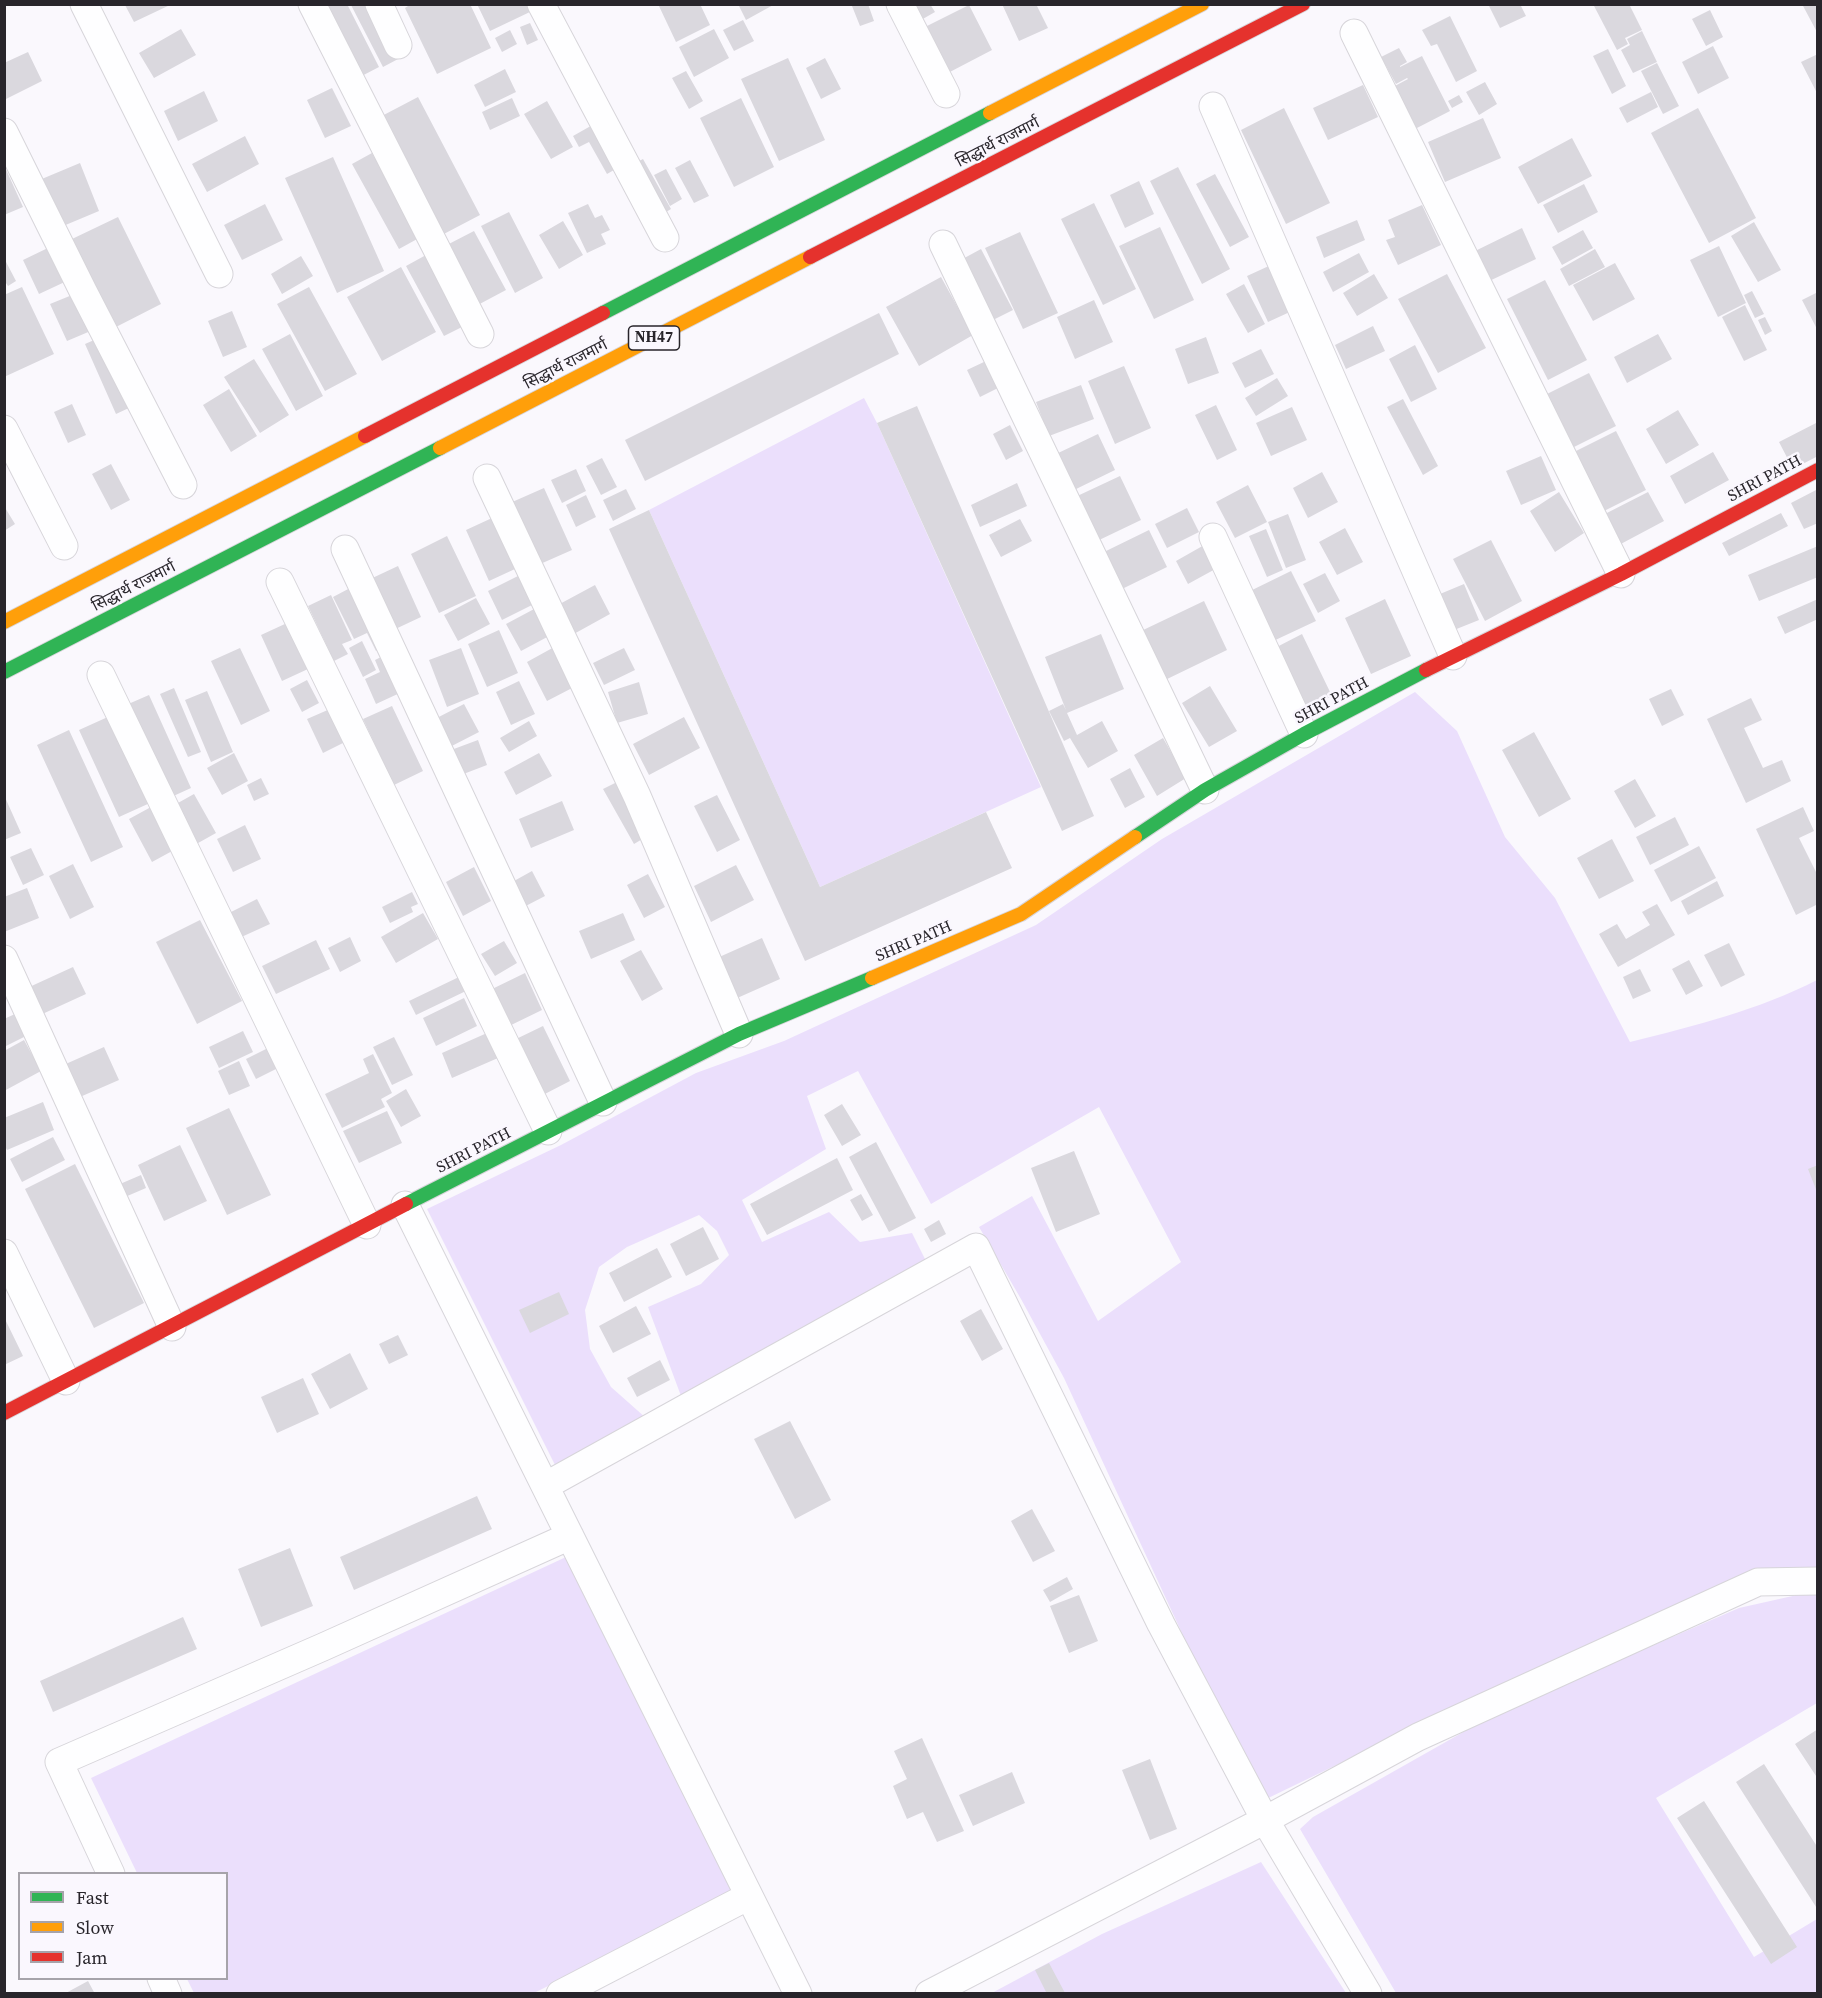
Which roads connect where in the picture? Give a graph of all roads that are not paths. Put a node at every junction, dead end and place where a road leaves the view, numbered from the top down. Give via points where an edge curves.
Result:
1 (84, 4) edge
2 (312, 4) edge
3 (379, 4) edge
4 (542, 4) edge
5 (900, 4) edge
6 (1202, 4) edge
7 (1303, 4) edge
8 (1354, 33) dead end
9 (398, 45) dead end
10 (946, 94) dead end
11 (1213, 106) dead end
12 (4, 132) edge
13 (665, 238) dead end
14 (943, 244) dead end
15 (219, 274) dead end
16 (480, 334) dead end
17 (4, 429) edge
18 (1818, 470) edge
19 (487, 478) dead end
20 (183, 485) dead end
21 (1213, 537) dead end
22 (64, 546) dead end
23 (345, 549) dead end
24 (1621, 574) junction
25 (280, 582) dead end
26 (4, 622) edge
27 (1453, 656) junction
28 (4, 672) edge
29 (101, 675) dead end
30 (1304, 734) junction
31 (1205, 790) junction
32 (4, 959) edge
33 (739, 1034) junction
34 (603, 1102) junction
35 (548, 1131) junction
36 (405, 1205) junction
37 (367, 1225) junction
38 (4, 1253) edge
39 (172, 1327) junction
40 (66, 1381) junction
41 (4, 1413) edge
42 (545, 1486) junction
43 (570, 1536) junction
44 (1818, 1581) edge
45 (1265, 1820) junction
46 (110, 1872) edge
47 (749, 1896) junction
48 (162, 1980) edge
49 (168, 1994) edge
50 (560, 1994) edge
51 (798, 1994) edge
52 (929, 1994) edge
53 (1368, 1994) edge

1 - 15 street
2 - 16 street
3 - 9 street
4 - 13 street
5 - 10 street
6 - 26 main road, सिद्धार्थ राजमार्ग / NH47
7 - 28 main road, सिद्धार्थ राजमार्ग / NH47
8 - 24 street
11 - 27 street
12 - 20 street
14 - 31 street
17 - 22 street
18 - 24 main road, SHRI PATH
19 - 33 street via 637,796
21 - 30 street
23 - 34 street
24 - 27 main road, SHRI PATH
25 - 35 street
27 - 30 main road, SHRI PATH
29 - 37 street
30 - 31 main road, SHRI PATH
31 - 33 main road, SHRI PATH via 1021,914
32 - 39 street
33 - 34 main road, SHRI PATH
34 - 35 main road, SHRI PATH
35 - 36 main road, SHRI PATH
36 - 37 main road, SHRI PATH
36 - 42 street
37 - 39 main road, SHRI PATH
38 - 40 street
39 - 40 main road, SHRI PATH
40 - 41 main road, SHRI PATH
42 - 43 street
42 - 45 street via 976,1247 1161,1624
43 - 46 street via 59,1762
43 - 47 street
44 - 45 street via 1758,1582 1418,1737
45 - 52 street
45 - 53 street
47 - 50 street
47 - 51 street
48 - 49 street

